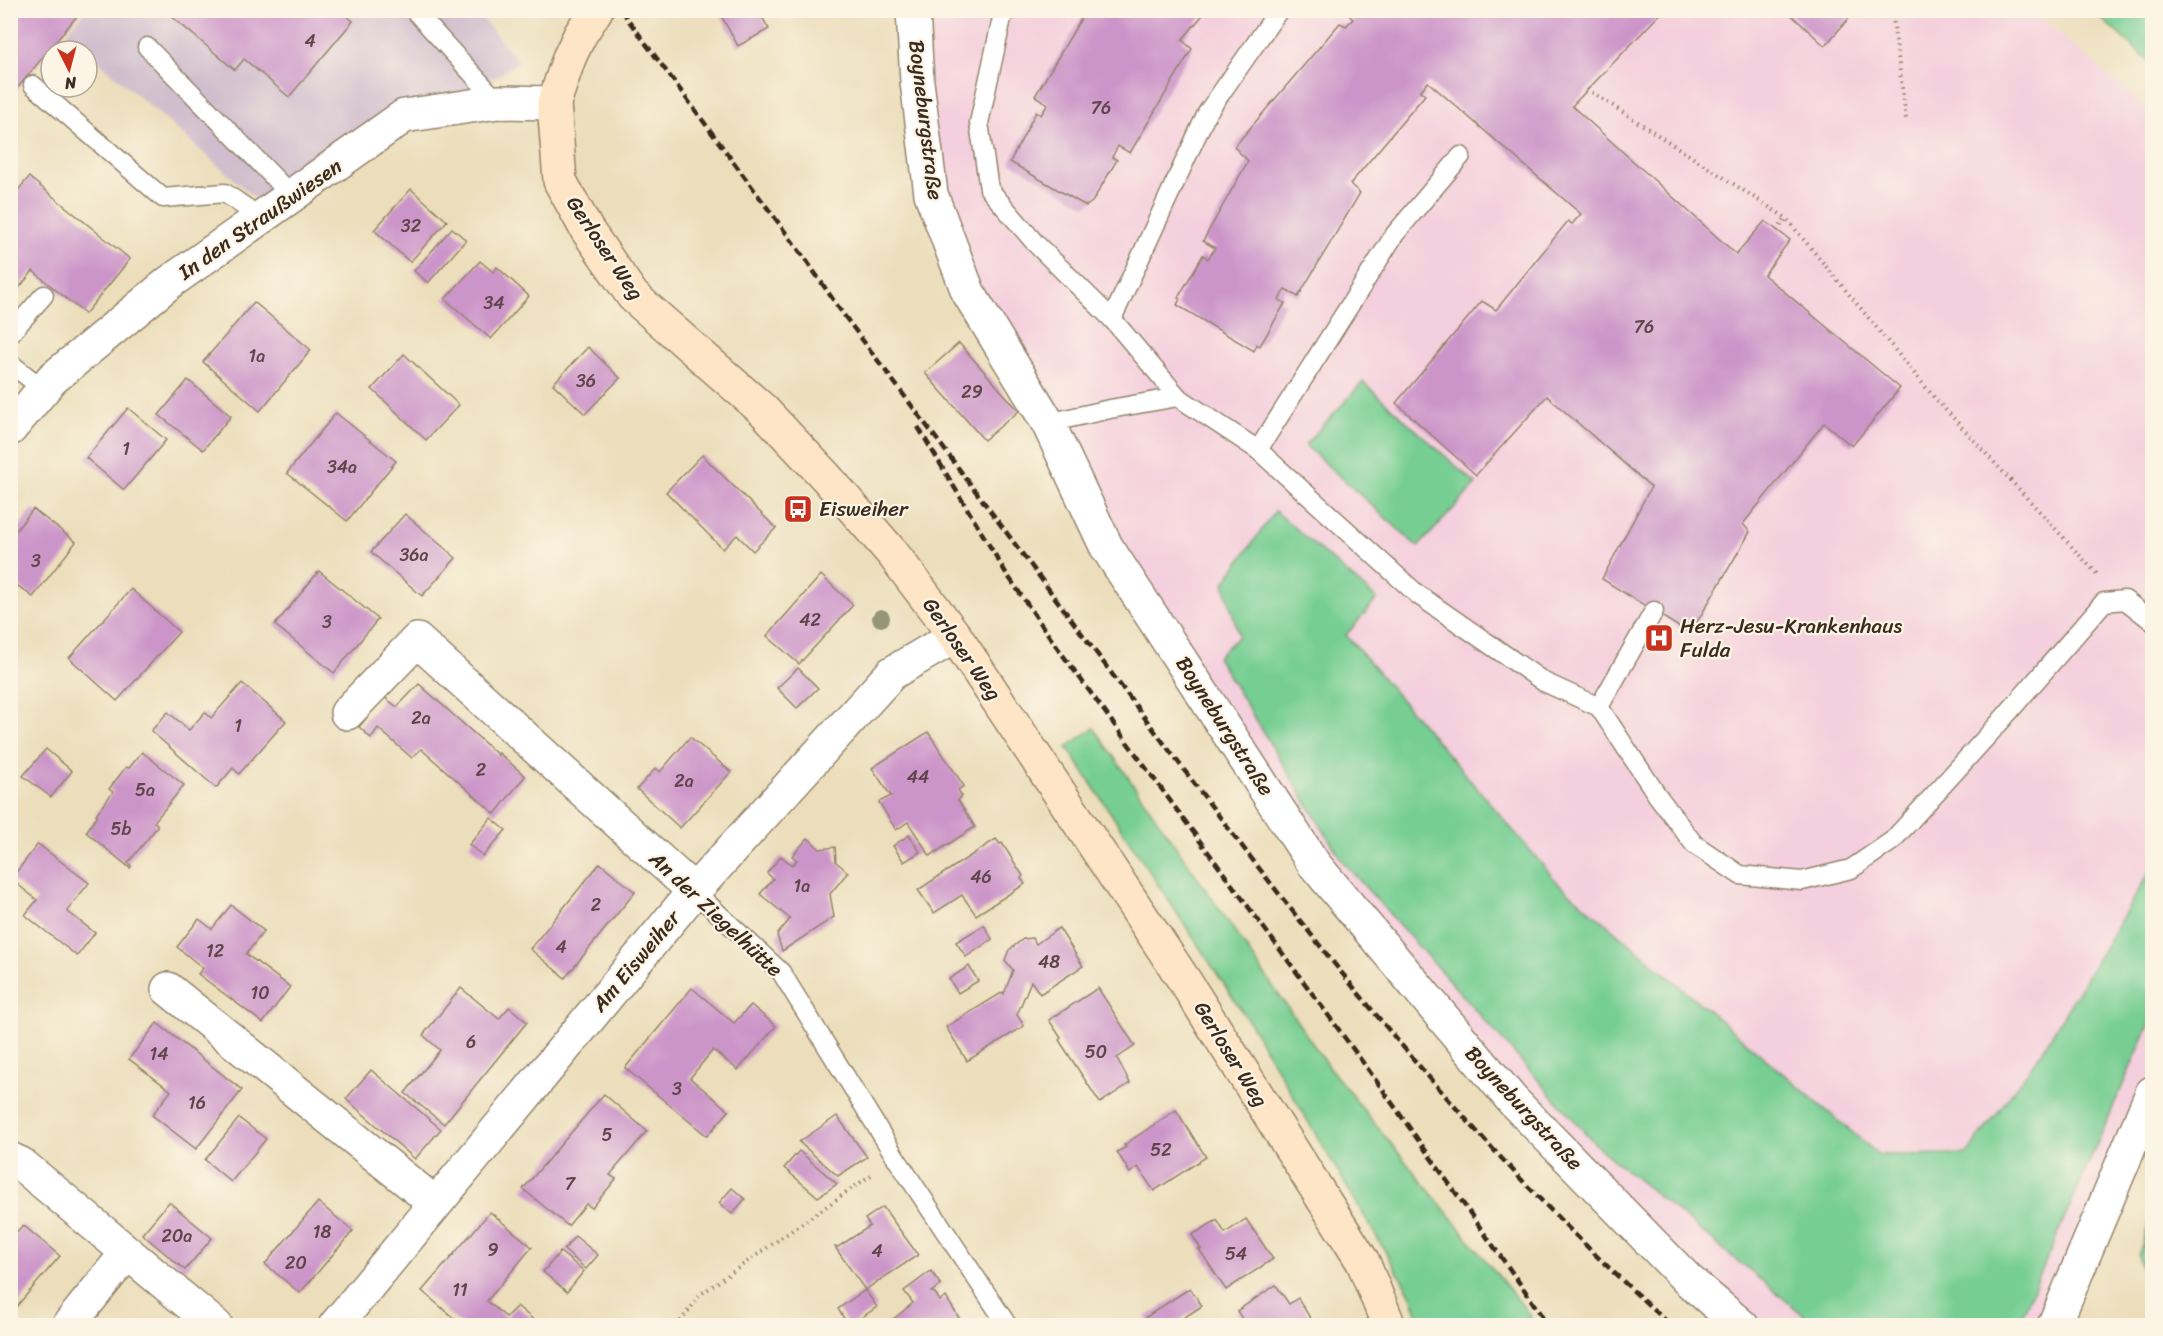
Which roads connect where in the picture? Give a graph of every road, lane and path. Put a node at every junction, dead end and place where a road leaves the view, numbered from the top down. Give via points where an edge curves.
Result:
1 (414, 10) edge
2 (596, 10) edge
3 (913, 10) edge
4 (1006, 10) edge
5 (1279, 10) edge
6 (1892, 10) edge
7 (147, 47) dead end
8 (33, 85) dead end
9 (1587, 89) dead end
10 (498, 102) junction
11 (554, 103) junction
12 (1906, 119) dead end
13 (1461, 156) dead end
14 (292, 196) junction
15 (261, 218) junction
16 (1786, 218) junction
17 (1777, 231) dead end
18 (44, 295) dead end
19 (1112, 319) junction
20 (10, 334) edge
21 (10, 363) edge
22 (43, 389) junction
23 (1178, 397) junction
24 (1048, 423) junction
25 (10, 429) edge
26 (1258, 450) junction
27 (2104, 602) junction
28 (1654, 611) dead end
29 (2152, 621) edge
30 (955, 636) junction
31 (1599, 707) junction
32 (347, 713) dead end
33 (694, 891) junction
34 (168, 989) dead end
35 (2152, 1093) edge
36 (896, 1158) junction
37 (10, 1159) edge
38 (435, 1203) junction
39 (128, 1253) junction
40 (68, 1326) edge
41 (216, 1326) edge
42 (335, 1326) edge
43 (677, 1326) edge
44 (1008, 1326) edge
45 (1389, 1326) edge
46 (1742, 1326) edge
47 (2054, 1326) edge

1 - 10 lane
2 - 11 street, Gerloser Weg via 569,58
3 - 24 street, Boyneburgstraße via 917,82 931,194 968,292
4 - 19 lane via 979,123 989,189 1036,244
5 - 19 lane via 1207,113
6 - 12 path
7 - 14 lane
8 - 15 lane via 164,198 225,193
9 - 16 path
10 - 11 street, In den Straußwiesen
10 - 14 street, In den Straußwiesen via 404,116
11 - 30 street, Gerloser Weg via 560,181 587,230 633,296 771,418 886,545
13 - 26 lane via 1395,234
14 - 15 street, In den Straußwiesen
15 - 22 street, In den Straußwiesen via 170,282
16 - 17 path
16 - 27 path via 1933,396 2103,580
18 - 20 lane
19 - 23 lane
21 - 22 lane
22 - 25 street, In den Straußwiesen
23 - 24 lane
23 - 26 lane
24 - 46 street, Boyneburgstraße via 1106,546 1314,864 1513,1101 1688,1281
26 - 31 lane via 1417,594 1544,682
27 - 29 lane via 2125,600
27 - 31 lane via 1892,841 1851,869 1802,881 1740,875 1694,844
28 - 31 lane
30 - 33 street, Am Eisweiher via 892,673
30 - 45 street, Gerloser Weg via 1186,983 1363,1262
32 - 33 street, An der Ziegelhütte via 417,640
33 - 36 lane, An der Ziegelhütte via 781,972
33 - 38 street, Am Eisweiher
34 - 38 street
35 - 47 street
36 - 43 path via 701,1294
36 - 44 lane, An der Ziegelhütte
37 - 39 street
38 - 42 street, Am Eisweiher
39 - 40 street
39 - 41 street

